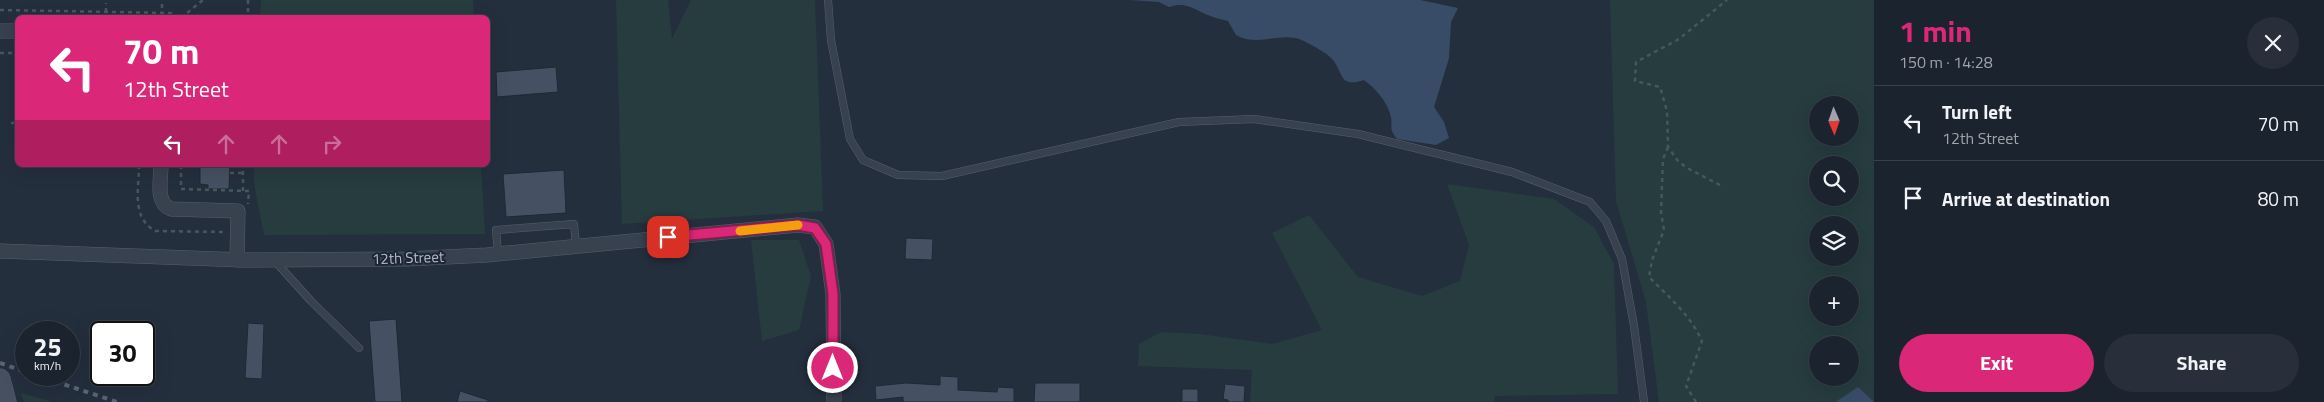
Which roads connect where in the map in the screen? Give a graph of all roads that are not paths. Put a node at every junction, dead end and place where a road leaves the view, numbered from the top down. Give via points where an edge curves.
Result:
1 (828, 0) edge
2 (0, 31) edge
3 (15, 31) edge
4 (161, 167) edge
5 (576, 246) junction
6 (0, 251) edge
7 (498, 254) junction
8 (237, 260) junction
9 (274, 260) junction
10 (359, 348) dead end
11 (0, 379) edge
12 (6, 402) edge
13 (834, 402) edge
14 (1644, 402) edge

1 - 14 lane via 831,40 850,139 863,160 898,175 942,176 1180,122 1254,119 1368,136 1512,172 1590,202 1606,221 1622,259
2 - 3 street
4 - 8 street via 160,193 165,207 238,211
5 - 7 street, 12th Street
5 - 7 lane via 574,224 496,230
5 - 13 street, 12th Street via 798,225 815,228 826,244 833,294
6 - 8 street, 12th Street
7 - 9 street, 12th Street via 406,259
8 - 9 street, 12th Street
9 - 10 lane
11 - 12 street

